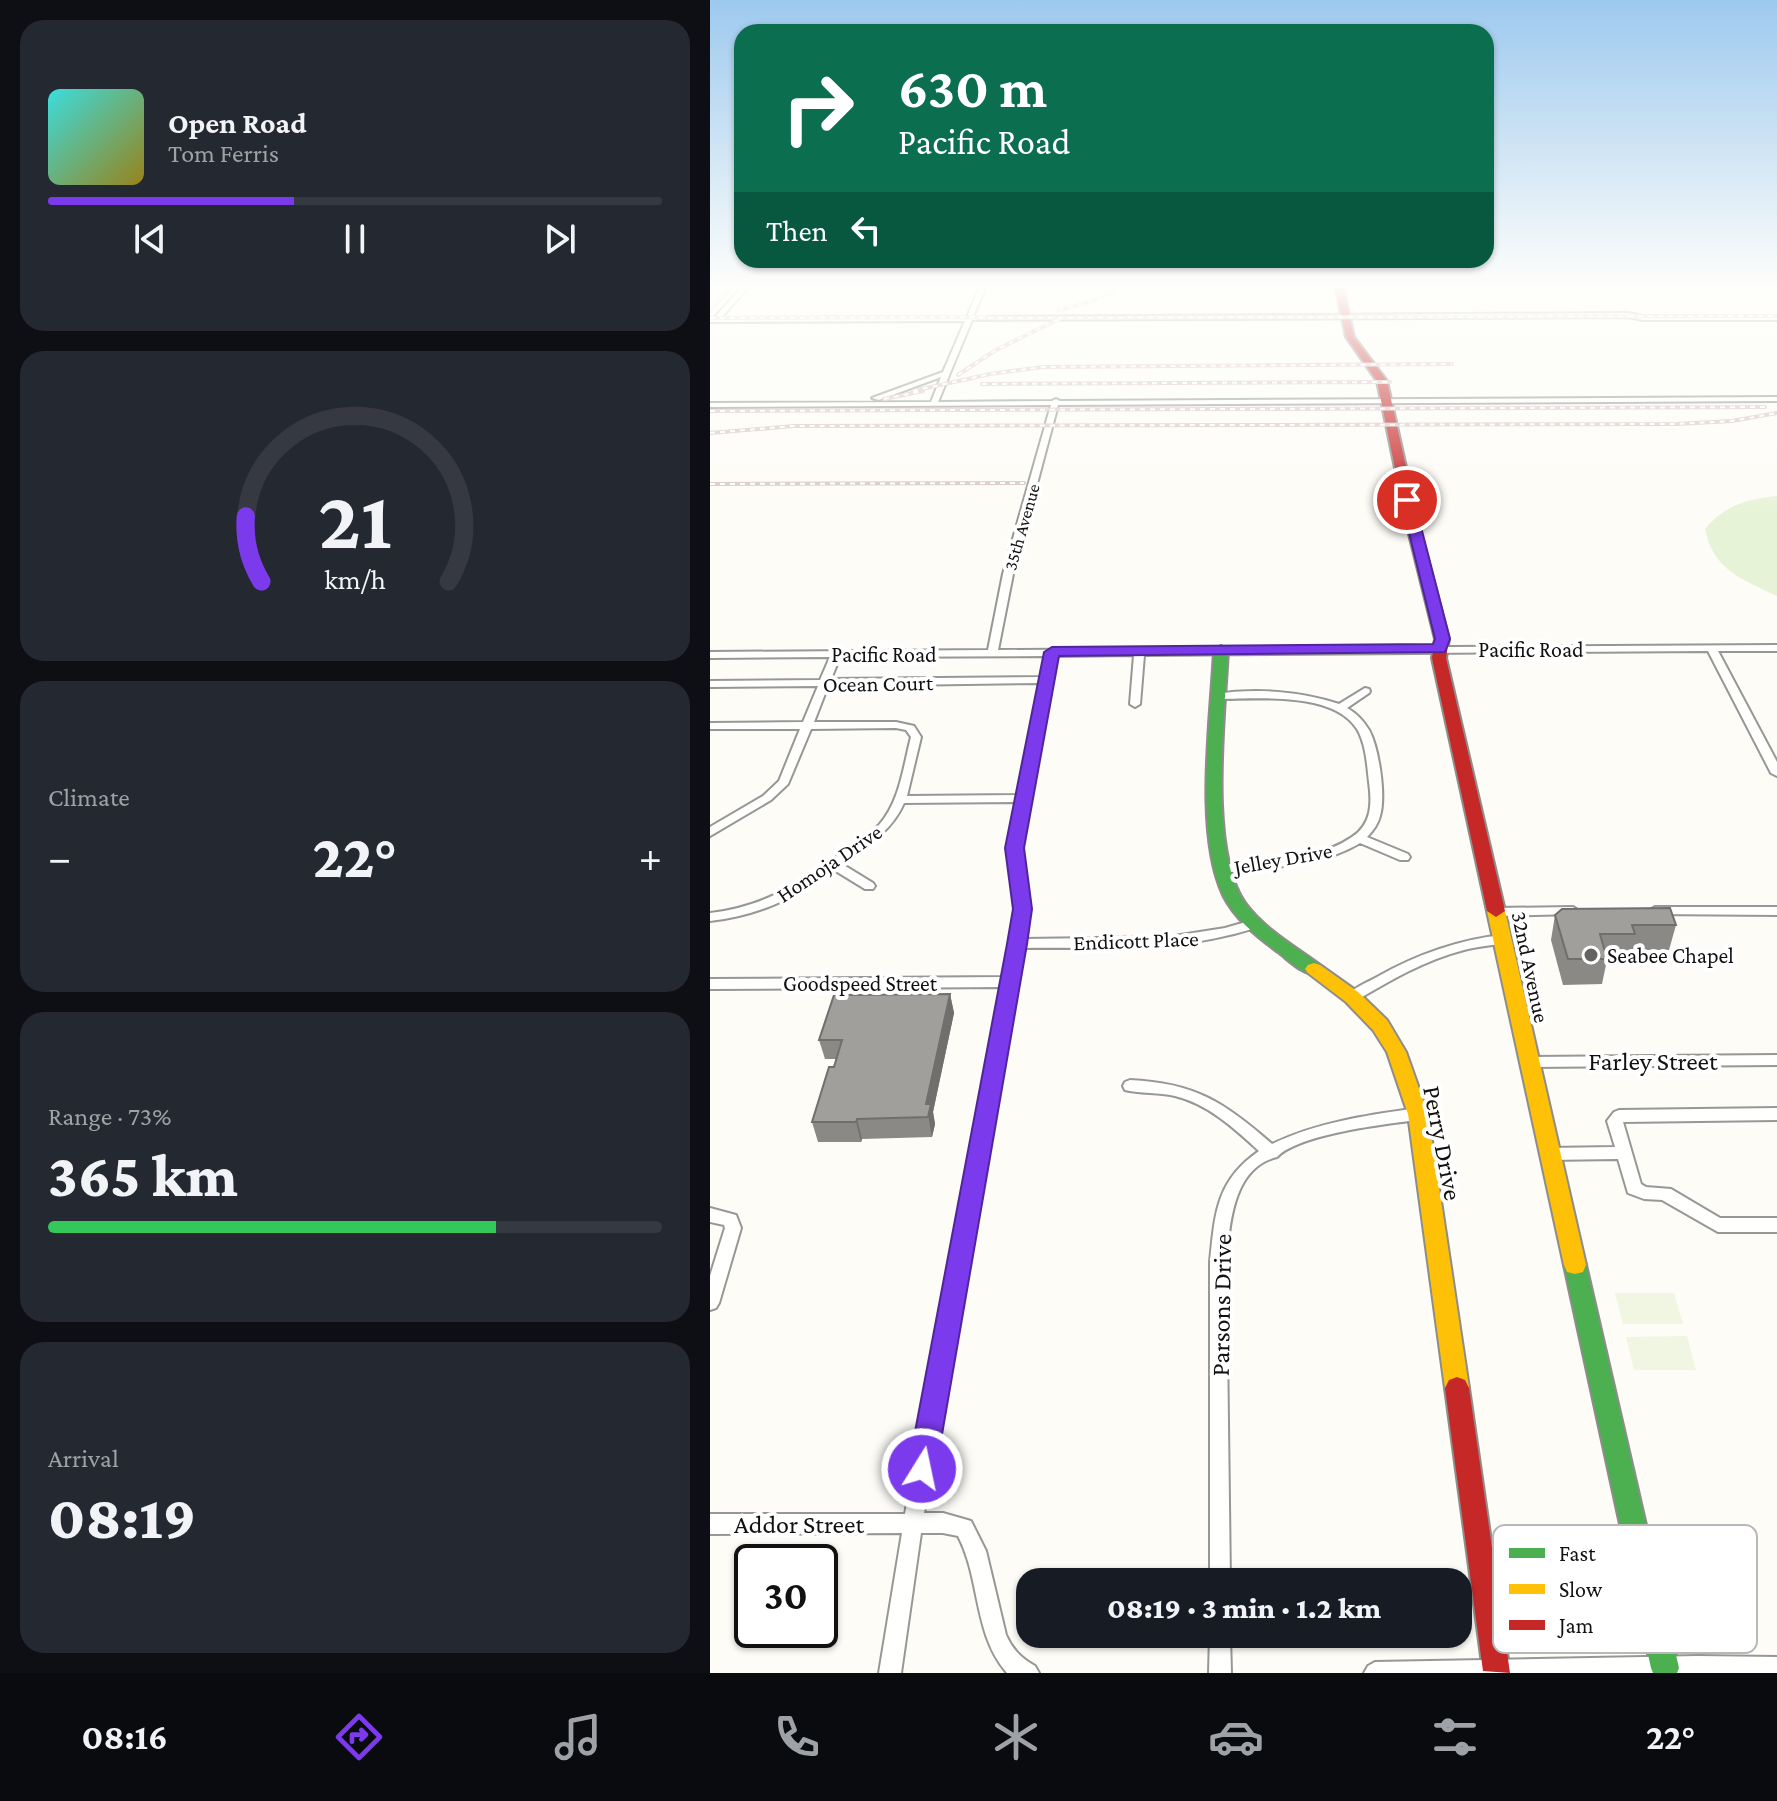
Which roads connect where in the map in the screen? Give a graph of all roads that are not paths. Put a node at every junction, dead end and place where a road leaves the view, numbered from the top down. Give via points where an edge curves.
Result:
1 (948, 364) edge
2 (1371, 364) edge
3 (944, 374) junction
4 (938, 390) junction
5 (1777, 399) edge
6 (1386, 400) junction
7 (1056, 401) junction
8 (857, 402) junction
9 (934, 402) junction
10 (969, 402) junction
11 (710, 405) edge
12 (1711, 648) junction
13 (1777, 648) edge
14 (1440, 649) junction
15 (1221, 650) junction
16 (1139, 651) junction
17 (1052, 652) junction
18 (992, 653) junction
19 (836, 654) junction
20 (710, 655) edge
21 (1046, 680) junction
22 (710, 684) edge
23 (823, 684) junction
24 (1365, 691) dead end
25 (1219, 696) junction
26 (1135, 704) dead end
27 (1339, 708) junction
28 (806, 725) junction
29 (710, 726) edge
30 (1777, 773) edge
31 (1024, 798) junction
32 (899, 800) junction
33 (710, 832) edge
34 (1359, 838) junction
35 (1404, 857) dead end
36 (833, 864) junction
37 (1222, 869) junction
38 (869, 886) dead end
39 (1590, 911) edge
40 (1637, 911) edge
41 (1777, 911) edge
42 (1496, 912) junction
43 (710, 917) edge
44 (1253, 924) junction
45 (1502, 939) junction
46 (1017, 944) junction
47 (1009, 982) junction
48 (710, 984) edge
49 (1352, 997) junction
50 (1777, 1060) edge
51 (1529, 1062) junction
52 (1130, 1086) dead end
53 (1418, 1114) junction
54 (1777, 1114) edge
55 (1272, 1153) junction
56 (1622, 1153) junction
57 (1548, 1154) junction
58 (710, 1215) edge
59 (1777, 1225) edge
60 (710, 1303) edge
61 (913, 1523) junction
62 (710, 1524) edge
63 (1632, 1525) edge
64 (1220, 1568) edge
65 (1493, 1643) edge
66 (1220, 1648) edge
67 (1494, 1653) edge
68 (1662, 1653) edge
69 (1777, 1667) edge
70 (1665, 1668) junction
71 (1497, 1671) junction
72 (890, 1673) edge
73 (1028, 1673) edge
74 (1220, 1673) edge
75 (1375, 1673) edge

1 - 3 street
2 - 6 street, 32nd Avenue
3 - 4 street
3 - 8 street
4 - 9 street
4 - 10 street
5 - 6 street
6 - 7 street
6 - 14 street, 32nd Avenue via 1442,639
7 - 10 street
7 - 18 street, 35th Avenue
8 - 9 street
8 - 11 street
9 - 10 street
12 - 13 street, Pacific Road
12 - 14 street, Pacific Road
12 - 30 street
14 - 15 street, Pacific Road
14 - 42 street, 32nd Avenue
15 - 16 street, Pacific Road
15 - 25 street, Perry Drive
16 - 17 street, Pacific Road
16 - 26 street
17 - 18 street, Pacific Road
17 - 21 street
18 - 19 street, Pacific Road
19 - 20 street, Pacific Road
19 - 23 street
21 - 23 street, Ocean Court
21 - 31 street
22 - 23 street, Ocean Court
23 - 28 street
24 - 27 street
25 - 27 street via 1292,696
25 - 37 street, Perry Drive via 1216,842
27 - 34 street, Jelley Drive via 1363,729 1372,758 1377,810
28 - 29 street, Homoja Drive
28 - 32 street, Homoja Drive via 896,725 913,730 916,737
28 - 33 street via 778,789
31 - 32 street
31 - 46 street via 1014,853 1022,909
32 - 36 street, Homoja Drive via 888,823
34 - 35 street
34 - 37 street, Jelley Drive via 1320,854
36 - 38 street
36 - 43 street, Homoja Drive via 769,904
37 - 44 street, Perry Drive via 1231,894
39 - 42 street
40 - 41 street
42 - 45 street, 32nd Avenue
44 - 46 street, Endicott Place via 1188,941
44 - 49 street, Perry Drive
45 - 49 street via 1439,952
45 - 51 street, 32nd Avenue
46 - 47 street
47 - 48 street, Goodspeed Street
47 - 61 street
49 - 53 street, Perry Drive via 1388,1036
50 - 51 street, Farley Street
51 - 57 street, 32nd Avenue
52 - 55 street via 1168,1087 1211,1102
53 - 55 street, Parsons Drive via 1334,1127
53 - 65 street, Perry Drive
54 - 56 street via 1619,1116 1615,1121
55 - 64 street, Parsons Drive via 1238,1178 1222,1225
56 - 57 street
56 - 59 street via 1638,1192 1665,1194 1718,1225
57 - 63 street, 32nd Avenue
58 - 60 street via 730,1220 733,1228
61 - 62 street, Addor Street
61 - 72 street
61 - 73 street, Addor Street via 964,1528 976,1551 1000,1649
66 - 74 street
67 - 71 street, Perry Drive
68 - 70 street, 32nd Avenue
69 - 70 street
70 - 71 street
71 - 75 street

